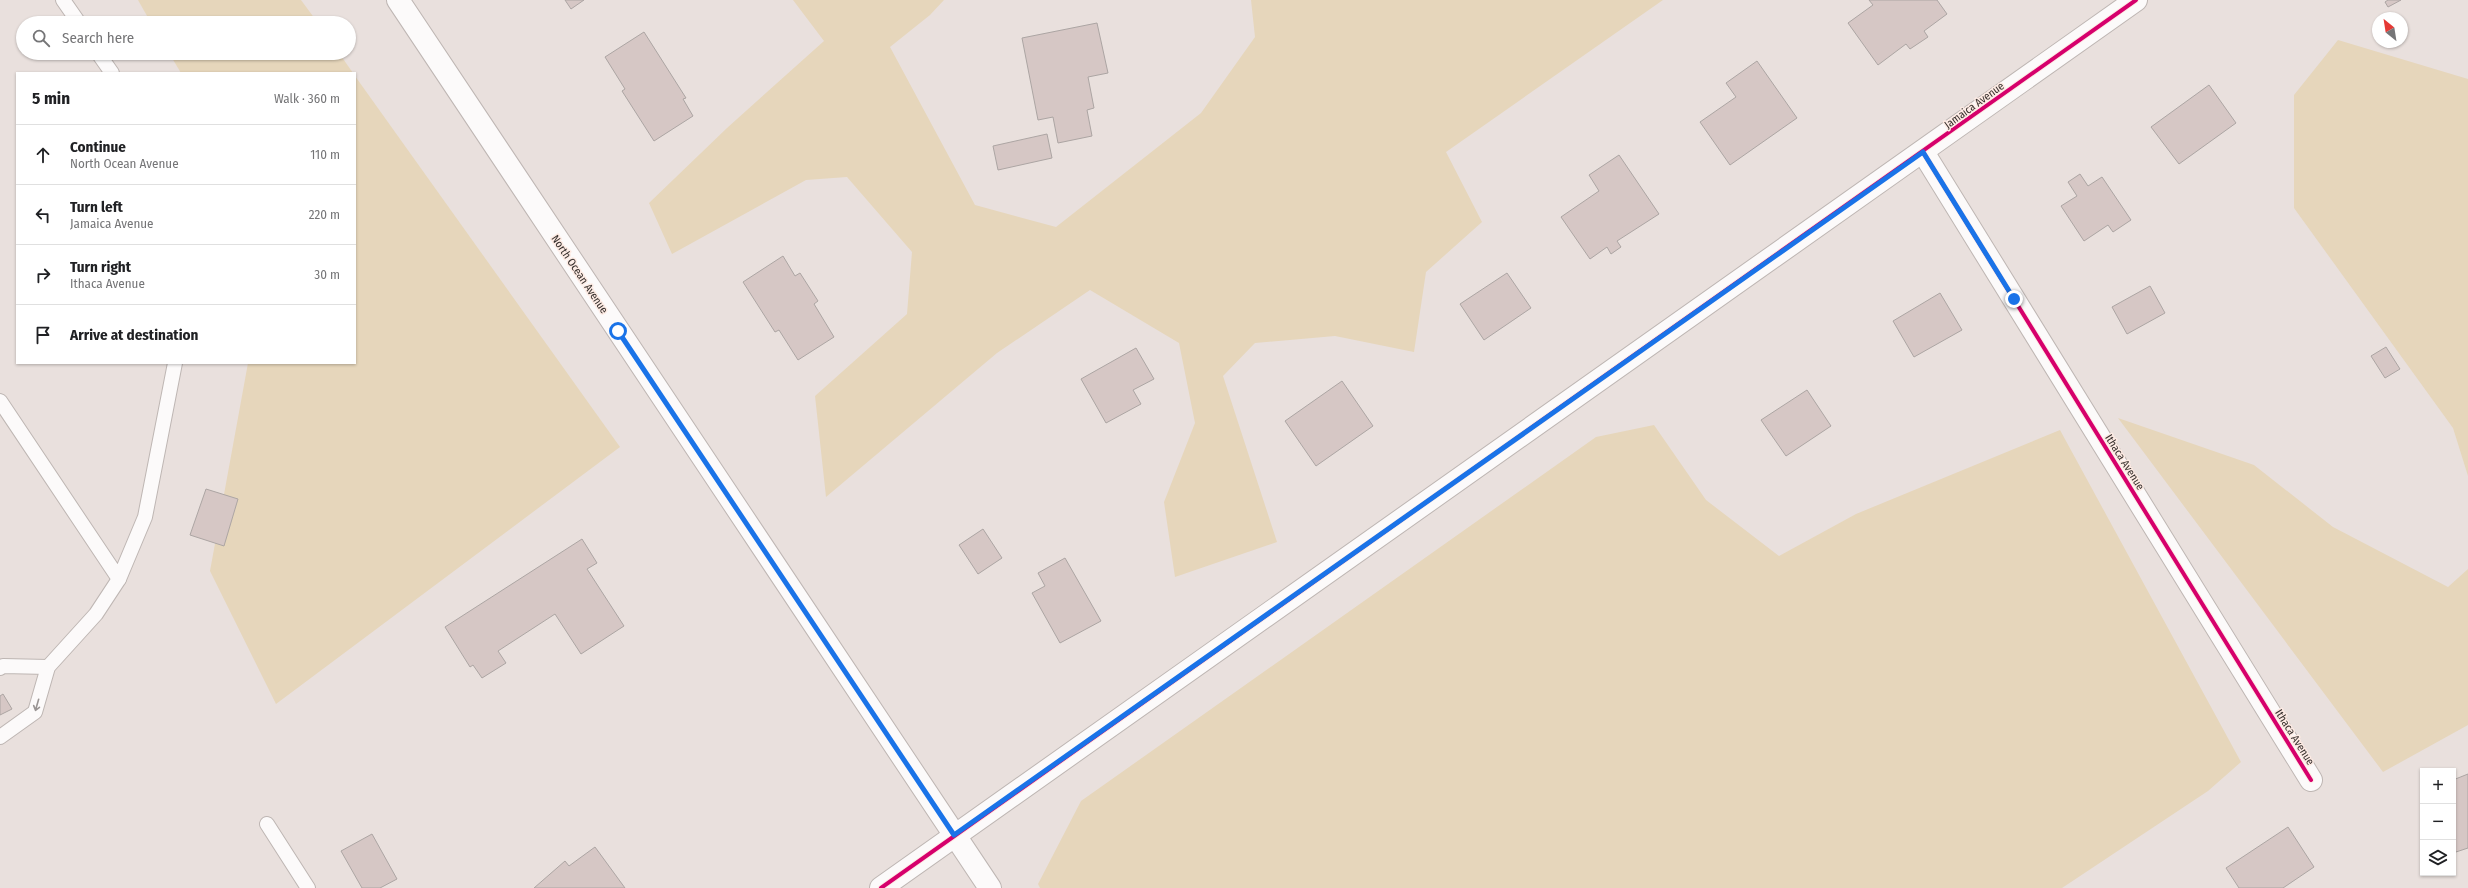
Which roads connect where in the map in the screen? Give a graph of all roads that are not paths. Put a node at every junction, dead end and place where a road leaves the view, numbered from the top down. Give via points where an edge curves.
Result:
1 (63, 0) edge
2 (398, 0) edge
3 (2136, 0) edge
4 (73, 16) edge
5 (103, 60) edge
6 (111, 72) edge
7 (1923, 152) junction
8 (175, 364) edge
9 (0, 401) edge
10 (119, 579) junction
11 (48, 667) junction
12 (0, 668) edge
13 (0, 737) edge
14 (2312, 780) dead end
15 (267, 824) dead end
16 (954, 835) junction
17 (308, 888) edge
18 (881, 888) edge
19 (990, 888) edge

1 - 4 lane
2 - 16 street, North Ocean Avenue
3 - 7 street, Jamaica Avenue
5 - 6 lane
7 - 14 street, Ithaca Avenue
7 - 16 street, Jamaica Avenue
8 - 10 lane via 145,517
9 - 10 lane
10 - 11 lane via 96,614
11 - 12 lane
11 -> 13 lane via 35,712
15 - 17 lane
16 - 18 street, Jamaica Avenue
16 - 19 street, North Ocean Avenue

